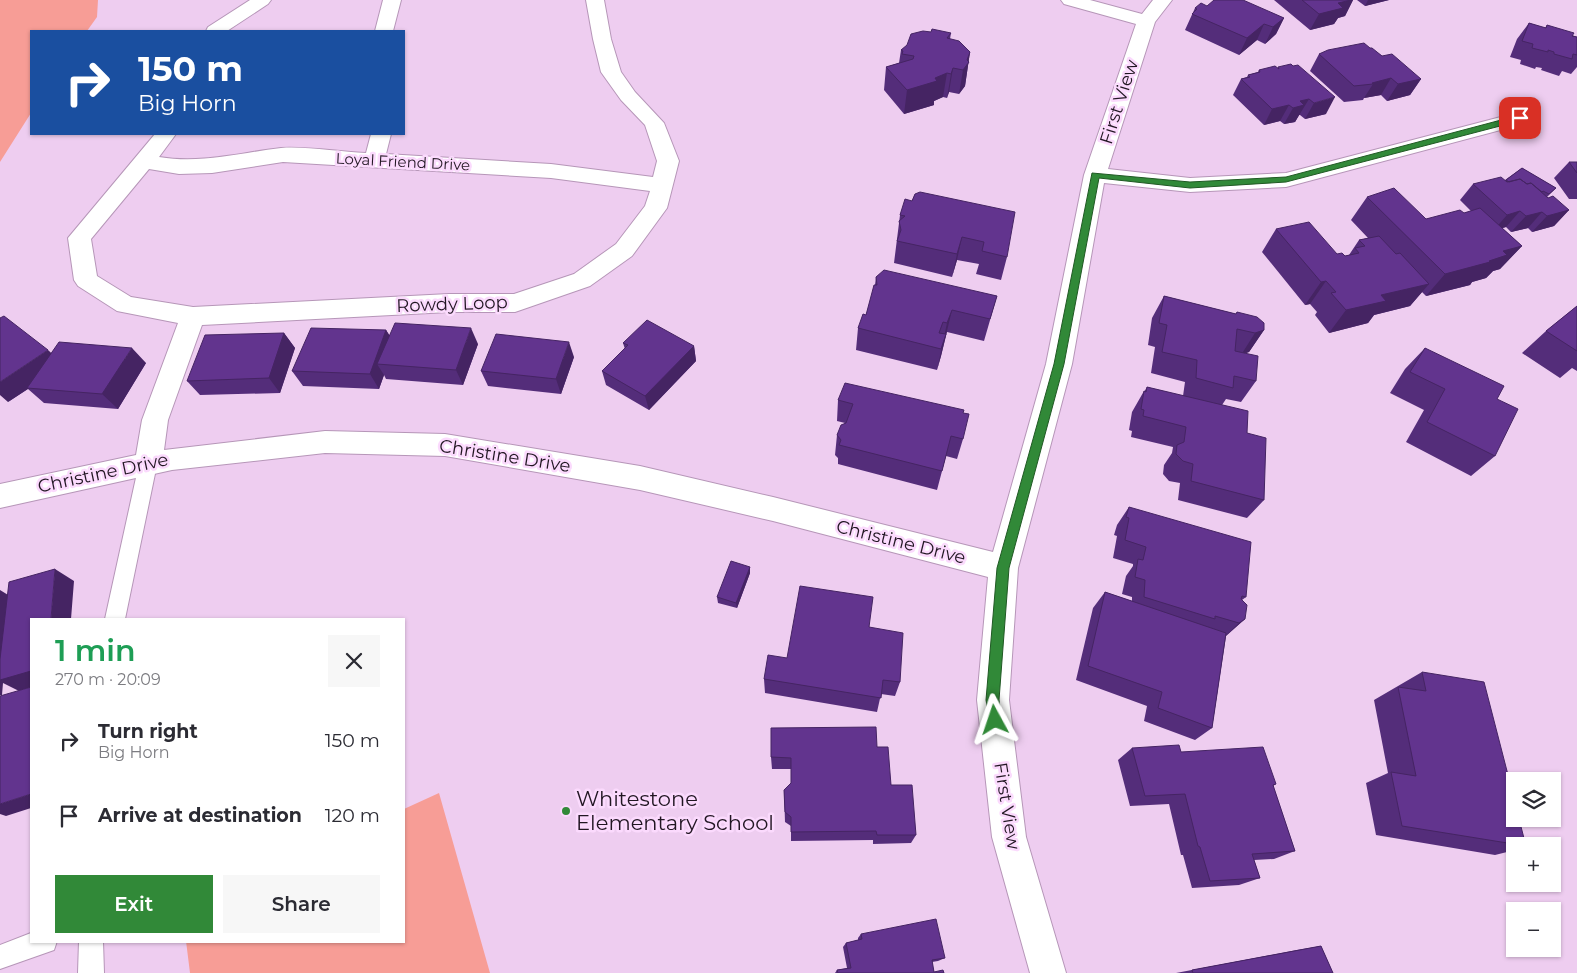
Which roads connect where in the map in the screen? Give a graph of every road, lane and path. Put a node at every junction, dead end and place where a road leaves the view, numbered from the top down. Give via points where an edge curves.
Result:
1 (392, 0) edge
2 (595, 0) edge
3 (1070, 0) edge
4 (1163, 0) edge
5 (248, 2) edge
6 (1146, 21) junction
7 (216, 30) edge
8 (384, 30) edge
9 (1520, 118) dead end
10 (165, 135) edge
11 (382, 135) edge
12 (144, 161) junction
13 (374, 161) junction
14 (1095, 175) junction
15 (662, 185) junction
16 (193, 316) junction
17 (148, 464) junction
18 (0, 496) edge
19 (1003, 568) junction
20 (114, 618) edge
21 (40, 943) edge
22 (92, 943) edge
23 (0, 957) edge
24 (91, 973) edge
25 (1048, 973) edge

1 - 8 street
2 - 15 street, Rowdy Loop via 611,72 654,123 668,161
3 - 6 street
4 - 6 street, First View
5 - 7 street
6 - 14 street, First View
9 - 14 street via 1286,180 1190,185
10 - 12 street, Rowdy Loop
11 - 13 street
12 - 13 street, Loyal Friend Drive via 178,167 212,166 283,155
12 - 16 street, Rowdy Loop via 79,238 86,280 125,305
13 - 15 street, Loyal Friend Drive via 551,171
14 - 19 street, First View via 1059,364
15 - 16 street, Rowdy Loop via 656,208 624,250 582,280 515,303 440,303
16 - 17 street via 155,420
17 - 18 street, Christine Drive
17 - 19 street, Christine Drive via 325,442 445,445 640,478
17 - 20 lane
19 - 25 street, First View via 992,700 1009,837
21 - 23 lane
22 - 24 lane

